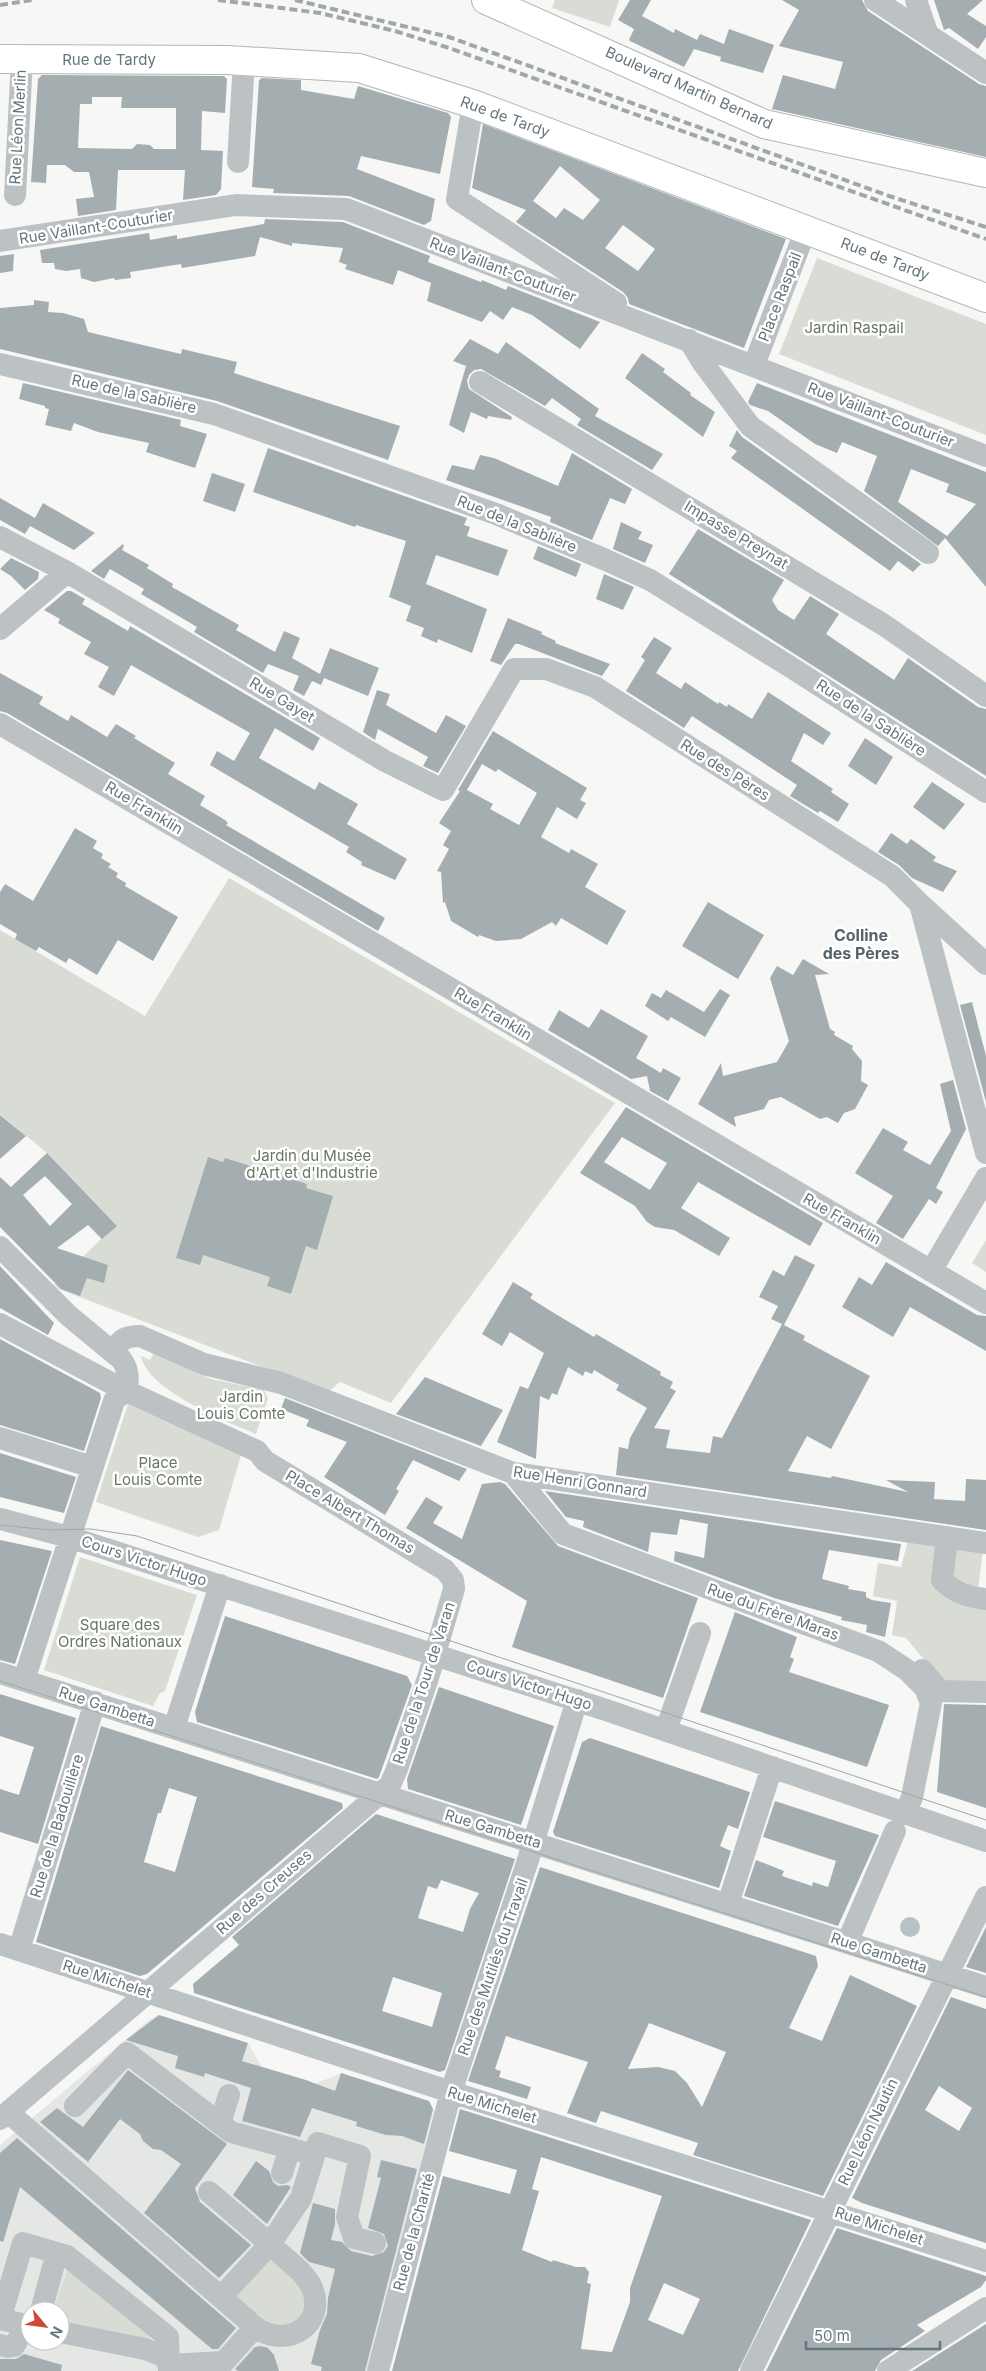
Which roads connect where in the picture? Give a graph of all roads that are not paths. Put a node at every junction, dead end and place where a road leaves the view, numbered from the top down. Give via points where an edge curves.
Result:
1 (486, 0) edge
2 (875, 0) edge
3 (916, 0) edge
4 (928, 35) junction
5 (11, 59) edge
6 (244, 61) junction
7 (986, 74) edge
8 (473, 104) junction
9 (238, 162) dead end
10 (986, 173) edge
11 (15, 195) dead end
12 (806, 229) junction
13 (0, 242) edge
14 (986, 298) edge
15 (684, 338) junction
16 (0, 364) edge
17 (754, 365) junction
18 (480, 382) dead end
19 (986, 456) edge
20 (0, 537) edge
21 (928, 553) dead end
22 (66, 572) junction
23 (0, 629) edge
24 (514, 668) joint
25 (986, 696) edge
26 (0, 724) edge
27 (986, 792) edge
28 (920, 904) junction
29 (986, 964) edge
30 (986, 1153) edge
31 (986, 1178) edge
32 (0, 1247) edge
33 (931, 1270) junction
34 (986, 1303) edge
35 (0, 1324) edge
36 (114, 1352) junction
37 (124, 1390) junction
38 (0, 1438) edge
39 (92, 1467) junction
40 (513, 1473) junction
41 (0, 1519) edge
42 (69, 1537) junction
43 (947, 1537) junction
44 (986, 1543) edge
45 (445, 1570) joint
46 (220, 1585) junction
47 (986, 1600) edge
48 (700, 1633) dead end
49 (878, 1650) junction
50 (433, 1654) junction
51 (0, 1673) edge
52 (24, 1680) junction
53 (986, 1692) edge
54 (577, 1700) junction
55 (95, 1702) junction
56 (174, 1728) junction
57 (666, 1730) junction
58 (772, 1767) junction
59 (382, 1794) junction
60 (900, 1822) junction
61 (534, 1841) junction
62 (986, 1841) edge
63 (986, 1898) edge
64 (728, 1904) junction
65 (978, 1934) edge
66 (847, 1943) junction
67 (9, 1947) edge
68 (948, 1975) junction
69 (986, 1987) edge
70 (148, 1993) junction
71 (451, 2092) junction
72 (229, 2095) dead end
73 (75, 2106) dead end
74 (4, 2115) edge
75 (220, 2123) junction
76 (290, 2148) junction
77 (314, 2156) junction
78 (282, 2173) dead end
79 (209, 2192) dead end
80 (829, 2211) junction
81 (375, 2243) dead end
82 (270, 2244) junction
83 (57, 2254) junction
84 (986, 2261) edge
85 (221, 2297) junction
86 (39, 2301) edge
87 (986, 2308) edge
88 (20, 2320) edge
89 (255, 2327) junction
90 (70, 2334) edge
91 (20, 2338) edge
92 (0, 2345) edge
93 (168, 2365) edge
94 (378, 2371) edge
95 (750, 2371) edge
96 (888, 2371) edge

1 - 10 main road, Boulevard Martin Bernard via 764,124
2 - 4 street
3 - 4 street
4 - 7 street
5 - 6 main road, Rue de Tardy
5 - 11 street, Rue Léon Merlin
6 - 8 main road, Rue de Tardy via 358,68
6 - 9 street
8 - 12 main road, Rue de Tardy
8 - 15 street via 457,199 615,303
12 - 14 main road, Rue de Tardy
12 - 17 street, Place Raspail
13 - 15 street, Rue Vaillant-Couturier via 236,205 346,209
15 - 17 street, Rue Vaillant-Couturier
15 - 21 street via 750,426
16 - 27 street, Rue de la Sablière via 214,414 496,514 606,560 650,580
17 - 19 street, Rue Vaillant-Couturier
18 - 25 street, Impasse Preynat via 884,625
20 - 22 street, Rue Gayet
22 - 23 street
22 - 24 street, Rue Gayet via 385,761 443,790
24 - 28 street, Rue des Pères via 546,669 595,688 892,876
26 - 33 street, Rue Franklin
28 - 29 street, Rue des Pères
28 - 30 street
31 - 33 street
32 - 36 street via 69,1316
33 - 34 street, Rue Franklin
35 - 37 street
36 - 37 street via 127,1371
36 - 40 street, Rue Henri Gonnard via 121,1339 140,1336 204,1364 281,1383
37 - 39 street via 114,1401
37 - 45 street, Place Albert Thomas via 258,1451 266,1461
38 - 39 street
39 - 42 street
40 - 43 street, Rue Henri Gonnard
40 - 49 street, Rue du Frère Maras via 563,1534
41 - 42 street, Cours Victor Hugo
42 - 46 street, Cours Victor Hugo
42 - 52 street
43 - 44 street, Rue Henri Gonnard
43 - 47 street via 942,1580 949,1588 965,1596
45 - 50 street, Rue de la Tour de Varan via 453,1580 454,1589
46 - 50 street, Cours Victor Hugo
46 - 56 street
48 - 57 street
49 - 53 street via 895,1649 921,1669 940,1690
49 - 60 street, Rue du Frère Maras via 907,1670 925,1688 931,1703 914,1786
50 - 54 street, Cours Victor Hugo
50 - 59 street, Rue de la Tour de Varan via 397,1769
51 - 52 street, Rue Gambetta
52 - 55 street, Rue Gambetta
54 - 57 street, Cours Victor Hugo
54 - 61 street, Rue des Mutilés du Travail
55 - 56 street, Rue Gambetta
55 - 67 street, Rue de la Badouillère
56 - 59 street, Rue Gambetta
57 - 58 street, Cours Victor Hugo
58 - 60 street, Cours Victor Hugo
58 - 64 street
59 - 61 street, Rue Gambetta
59 - 70 street, Rue des Creuses
60 - 62 street, Cours Victor Hugo
60 - 66 street, Rue du Frère Maras
61 - 64 street, Rue Gambetta
61 - 71 street, Rue des Mutilés du Travail
63 - 65 street, Rue Léon Nautin
64 - 66 street, Rue Gambetta
65 - 68 street, Rue Léon Nautin
66 - 68 street, Rue Gambetta
67 - 70 street, Rue Michelet
68 - 69 street, Rue Gambetta
68 - 80 street, Rue Léon Nautin
70 - 71 street, Rue Michelet
70 - 74 street, Rue des Creuses
71 - 80 street, Rue Michelet
71 - 94 street, Rue de la Charité
72 - 75 street
73 - 75 street via 127,2053
74 - 85 street
75 - 76 street via 231,2132
76 - 77 street
76 - 78 street
77 - 81 street via 318,2143 360,2156 347,2217 354,2238
77 - 82 street via 301,2198
79 - 82 street
80 - 84 street, Rue Michelet
80 - 95 street, Rue Léon Nautin
82 - 85 street
82 - 89 street via 312,2287 314,2306 308,2321 294,2335 274,2337
83 - 86 street
83 - 88 street via 23,2243 0,2319
83 - 93 street via 67,2256 168,2337
85 - 89 street
87 - 96 street
89 - 93 street via 224,2362
90 - 93 street via 145,2349
91 - 92 street via 14,2346

